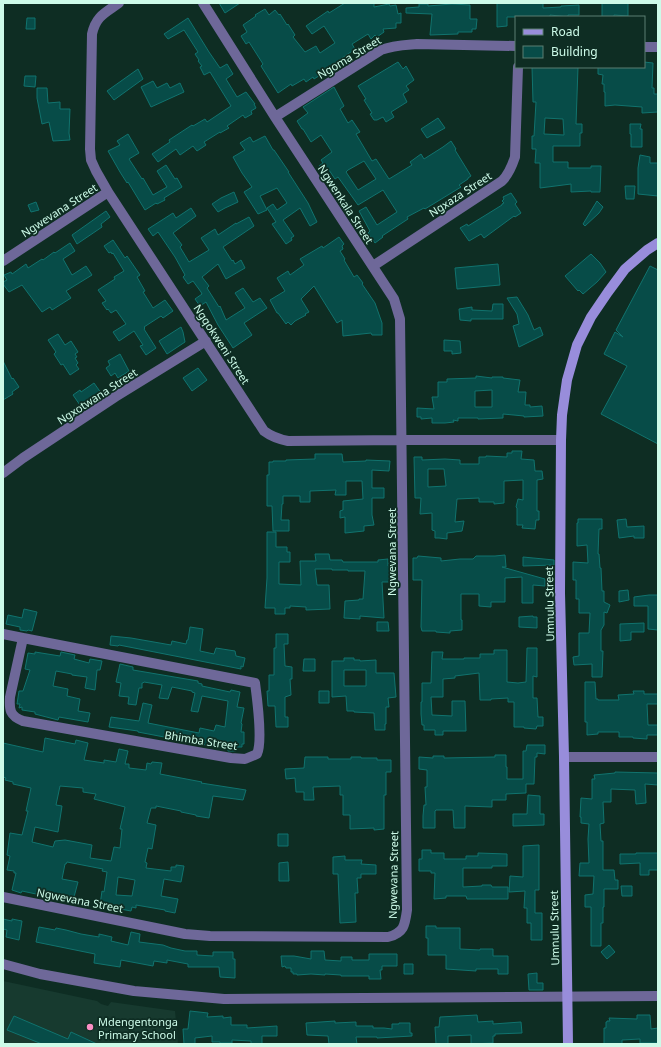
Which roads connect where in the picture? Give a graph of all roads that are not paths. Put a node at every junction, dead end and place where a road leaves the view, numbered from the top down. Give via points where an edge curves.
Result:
1 (119, 3) edge
2 (203, 3) edge
3 (515, 46) edge
4 (645, 47) edge
5 (658, 47) edge
6 (518, 68) edge
7 (275, 116) junction
8 (108, 192) junction
9 (658, 243) edge
10 (3, 261) edge
11 (373, 266) junction
12 (206, 341) junction
13 (402, 440) junction
14 (561, 440) junction
15 (3, 473) edge
16 (3, 634) edge
17 (23, 638) junction
18 (658, 756) edge
19 (564, 757) junction
20 (3, 897) edge
21 (3, 964) edge
22 (658, 996) edge
23 (567, 997) junction
24 (568, 1044) edge

1 - 8 street, Ngqokweni Street via 97,19 92,34 91,160
2 - 7 street, Ngwenkala Street
3 - 7 street, Ngoma Street via 390,46
4 - 5 street
6 - 11 street, Ngxaza Street via 515,157 506,177
7 - 11 street, Ngwenkala Street
8 - 10 street, Ngwevana Street
8 - 12 street, Ngqokweni Street
9 - 14 street, Umnulu Street via 625,269 591,317 577,345 567,380
11 - 13 street, Ngwenkala Street via 394,299 400,319
12 - 13 street, Ngqokweni Street via 264,430 271,436 288,441
12 - 15 street, Ngxotwana Street via 115,397
13 - 14 street, Ngqokweni Street
13 - 20 street, Ngwevana Street via 407,910 403,929 395,936 388,937 185,934
14 - 19 street, Umnulu Street via 560,593
16 - 17 street, Bhimba Street
17 - 17 street, Bhimba Street via 255,683 259,725 258,754 245,759 231,758 17,719 9,710 9,706
18 - 19 street
19 - 23 street, Umnulu Street
21 - 23 street via 40,974 134,991 224,999
22 - 23 street
23 - 24 street, Umnulu Street

